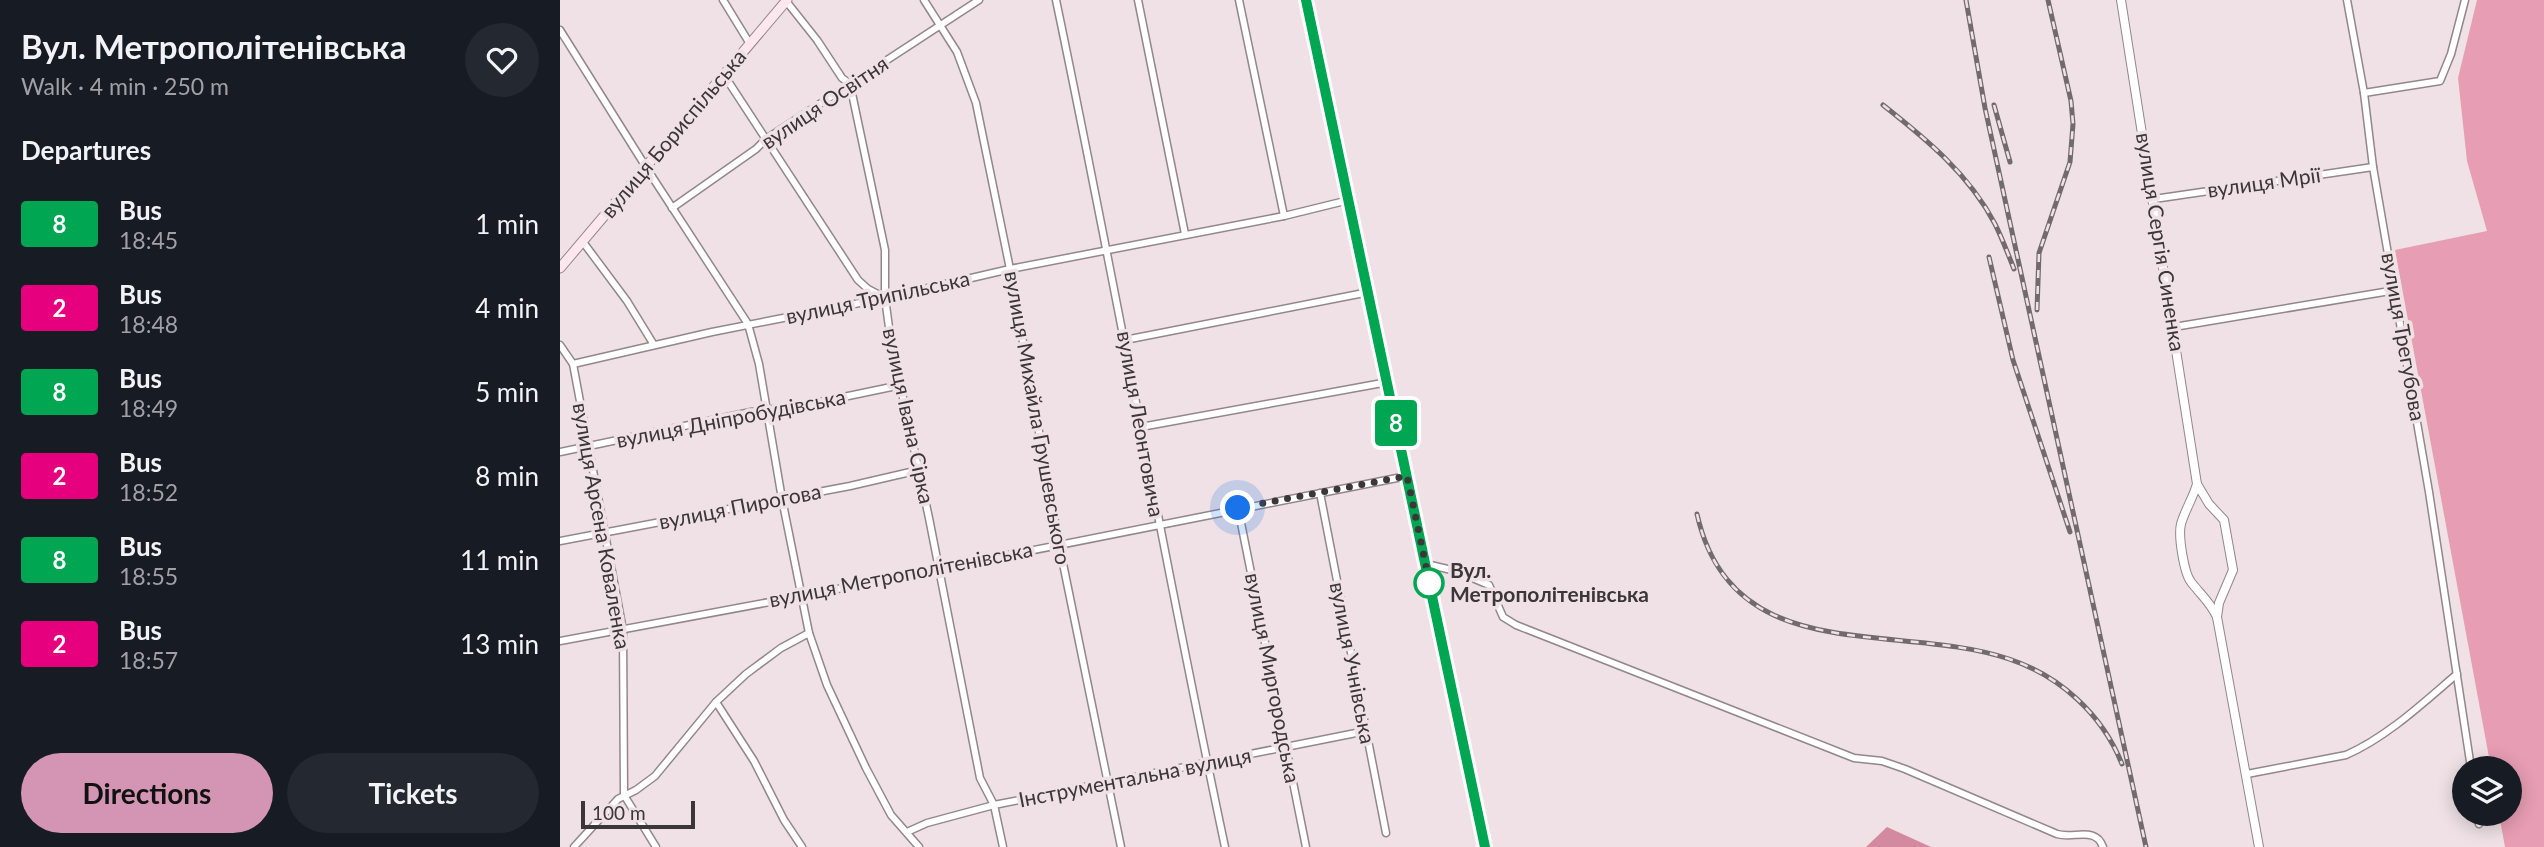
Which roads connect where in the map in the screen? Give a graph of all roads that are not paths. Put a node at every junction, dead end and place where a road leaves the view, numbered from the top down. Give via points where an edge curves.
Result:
1 (723, 0) edge
2 (924, 0) edge
3 (979, 0) edge
4 (1056, 0) edge
5 (1138, 0) edge
6 (1239, 0) edge
7 (1306, 0) edge
8 (2121, 0) edge
9 (2347, 0) edge
10 (2465, 0) edge
11 (787, 1) edge
12 (941, 24) junction
13 (560, 30) edge
14 (751, 44) junction
15 (724, 75) junction
16 (850, 84) junction
17 (2364, 93) junction
18 (766, 139) junction
19 (646, 167) junction
20 (2373, 167) junction
21 (2154, 199) junction
22 (1349, 200) junction
23 (672, 208) junction
24 (1284, 216) junction
25 (1185, 234) junction
26 (583, 243) junction
27 (1107, 250) junction
28 (560, 268) edge
29 (1010, 269) junction
30 (2396, 290) junction
31 (1369, 292) junction
32 (885, 298) junction
33 (748, 324) junction
34 (2174, 327) junction
35 (1125, 340) junction
36 (560, 345) edge
37 (654, 345) junction
38 (573, 364) junction
39 (1388, 382) junction
40 (901, 385) junction
41 (768, 411) junction
42 (1141, 427) junction
43 (590, 448) junction
44 (560, 452) edge
45 (919, 470) junction
46 (1407, 476) junction
47 (2197, 484) junction
48 (1320, 493) junction
49 (782, 499) junction
50 (1238, 508) junction
51 (1158, 525) junction
52 (604, 533) junction
53 (560, 541) edge
54 (1059, 544) junction
55 (1426, 564) junction
56 (938, 568) junction
57 (802, 596) junction
58 (2217, 617) junction
59 (623, 630) junction
60 (810, 633) junction
61 (560, 641) edge
62 (2457, 674) junction
63 (716, 702) junction
64 (1366, 732) junction
65 (1285, 748) junction
66 (2469, 756) edge
67 (1207, 765) junction
68 (2247, 774) junction
69 (1108, 784) junction
70 (624, 795) junction
71 (995, 805) junction
72 (908, 832) junction
73 (1386, 834) dead end
74 (573, 847) edge
75 (656, 847) edge
76 (802, 847) edge
77 (919, 847) edge
78 (1003, 847) edge
79 (1121, 847) edge
80 (1225, 847) edge
81 (1306, 847) edge
82 (1485, 847) edge
83 (2103, 847) edge
84 (2259, 847) edge

1 - 14 street
2 - 12 street, вулиця Михайла Грушевського
3 - 12 street, вулиця Освітня
4 - 27 street, вулиця Леонтовича
5 - 25 street
6 - 24 street
7 - 22 street
8 - 21 street, вулиця Сергія Синенка
9 - 17 street, вулиця Трегубова
10 - 17 street via 2440,80
11 - 14 main road, вулиця Бориспільська
11 - 16 street, вулиця Івана Сірка
12 - 16 street, вулиця Освітня
12 - 29 street, вулиця Михайла Грушевського via 976,103
13 - 19 street
14 - 15 main road, вулиця Бориспільська
15 - 18 street
15 - 19 main road, вулиця Бориспільська
16 - 18 street, вулиця Освітня
16 - 32 street, вулиця Івана Сірка via 885,250
17 - 20 street, вулиця Трегубова
18 - 23 street, вулиця Освітня
18 - 32 street via 858,279
19 - 23 street
19 - 26 main road, вулиця Бориспільська
20 - 21 street, вулиця Мрії
20 - 30 street, вулиця Трегубова
21 - 34 street, вулиця Сергія Синенка
22 - 24 street, вулиця Трипільська
22 - 31 street
23 - 33 street
24 - 25 street, вулиця Трипільська
25 - 27 street, вулиця Трипільська
26 - 28 main road, вулиця Бориспільська
26 - 37 street
27 - 29 street, вулиця Трипільська
27 - 35 street, вулиця Леонтовича
29 - 32 street, вулиця Трипільська
29 - 54 street, вулиця Михайла Грушевського
30 - 34 street
30 - 62 street, вулиця Трегубова
31 - 35 street
31 - 39 street
32 - 33 street, вулиця Трипільська
32 - 40 street, вулиця Івана Сірка
33 - 37 street, вулиця Трипільська
33 - 41 street
34 - 47 street, вулиця Сергія Синенка
35 - 42 street, вулиця Леонтовича
36 - 38 street, вулиця Арсена Коваленка
37 - 38 street, вулиця Трипільська
38 - 43 street, вулиця Арсена Коваленка
39 - 42 street
39 - 46 street
40 - 41 street, вулиця Дніпробудівська
40 - 45 street, вулиця Івана Сірка
41 - 43 street, вулиця Дніпробудівська
41 - 49 street
42 - 51 street, вулиця Леонтовича
43 - 44 street, вулиця Дніпробудівська
43 - 52 street, вулиця Арсена Коваленка
45 - 49 street, вулиця Пирогова
45 - 56 street, вулиця Івана Сірка
46 - 48 street, вулиця Метрополітенівська
46 - 55 street
47 - 58 street, вулиця Сергія Синенка via 2224,520 2233,570
47 - 58 street, вулиця Сергія Синенка via 2181,524 2184,560 2190,581
48 - 50 street, вулиця Метрополітенівська
48 - 64 street, вулиця Учнівська
49 - 52 street, вулиця Пирогова
49 - 57 street
50 - 51 street, вулиця Метрополітенівська
50 - 65 street, вулиця Миргородська
51 - 54 street, вулиця Метрополітенівська
51 - 67 street, вулиця Леонтовича
52 - 53 street, вулиця Пирогова
52 - 59 street, вулиця Арсена Коваленка
54 - 56 street, вулиця Метрополітенівська
54 - 69 street, вулиця Михайла Грушевського
55 - 82 street
55 - 83 street via 1489,585 1503,618 1516,625 1854,758 1905,769 2057,834 2092,834
56 - 57 street, вулиця Метрополітенівська
56 - 71 street, вулиця Івана Сірка via 980,778
57 - 59 street, вулиця Метрополітенівська
57 - 60 street
58 - 68 street, вулиця Сергія Синенка
59 - 61 street, вулиця Метрополітенівська
59 - 70 street, вулиця Арсена Коваленка
60 - 63 street via 780,648
60 - 72 street via 827,685 866,768 891,815
62 - 66 street, вулиця Трегубова
62 - 68 street via 2358,750
63 - 70 street via 654,776
63 - 76 street
64 - 65 street, Інструментальна вулиця
64 - 73 street, вулиця Учнівська
65 - 67 street, Інструментальна вулиця
65 - 81 street, вулиця Миргородська
67 - 69 street, Інструментальна вулиця
67 - 80 street, вулиця Леонтовича
68 - 84 street, вулиця Сергія Синенка
69 - 71 street, Інструментальна вулиця
69 - 79 street, вулиця Михайла Грушевського
70 - 74 street
70 - 75 street
71 - 72 street, Інструментальна вулиця
71 - 78 street, вулиця Івана Сірка
72 - 77 street

